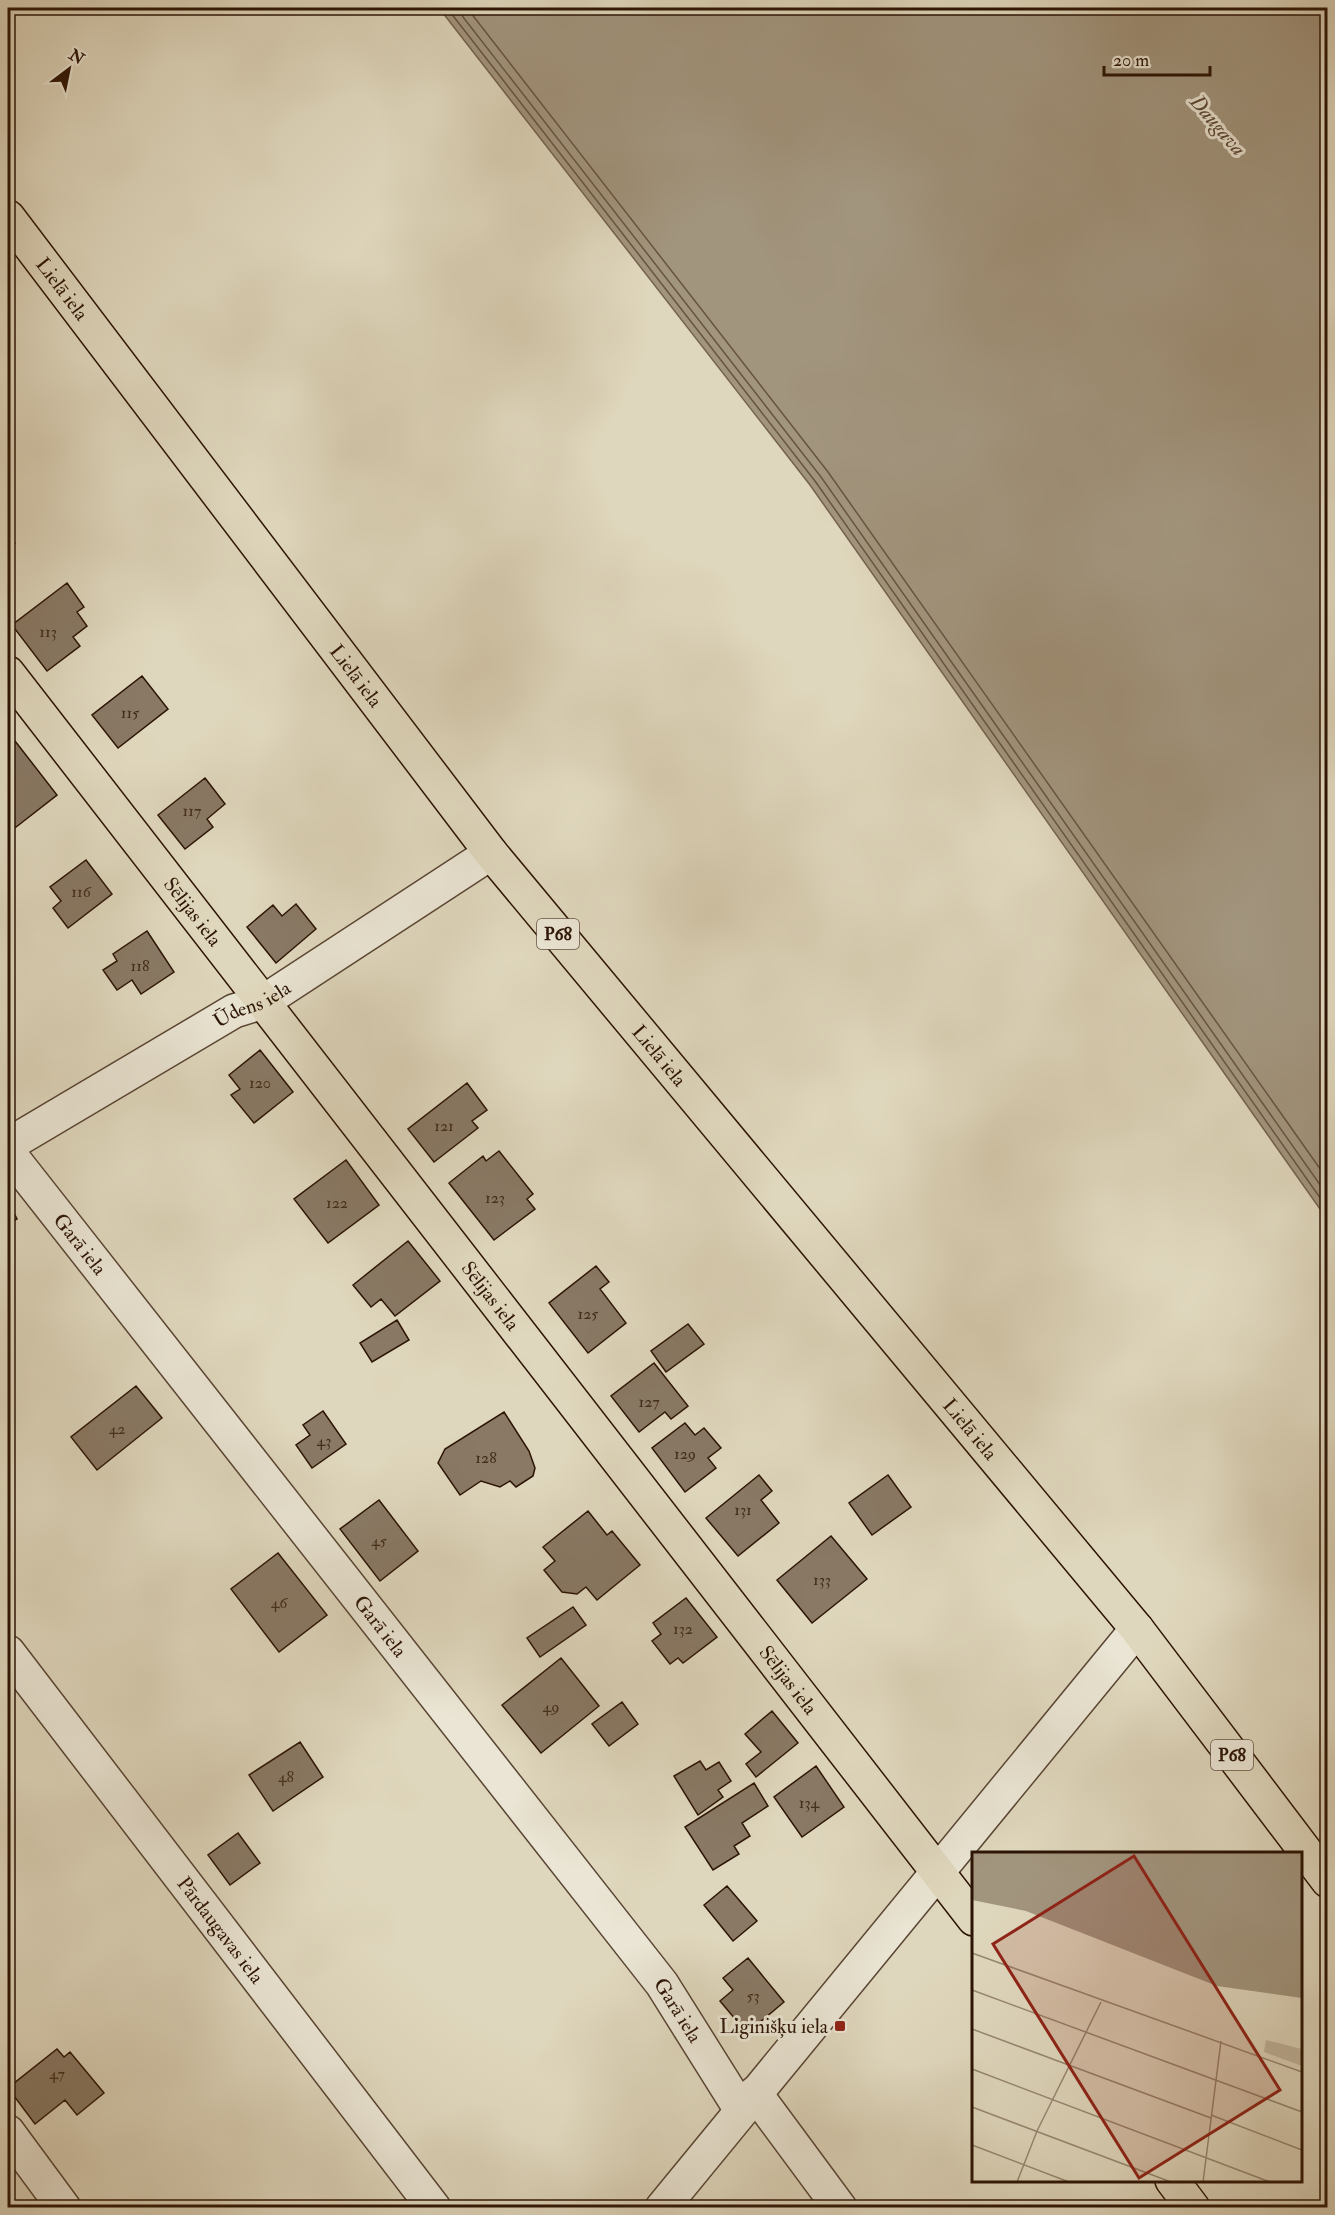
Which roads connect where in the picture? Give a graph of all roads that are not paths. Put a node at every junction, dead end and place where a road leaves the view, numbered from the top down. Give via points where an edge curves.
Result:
1 (8, 217) edge
2 (8, 673) edge
3 (490, 853) junction
4 (263, 1002) junction
5 (8, 1145) edge
6 (8, 1152) edge
7 (1137, 1629) junction
8 (8, 1652) edge
9 (936, 1870) junction
10 (1328, 1881) edge
11 (972, 1916) edge
12 (748, 2102) junction
13 (8, 2132) edge
14 (1173, 2182) edge
15 (64, 2208) edge
16 (434, 2208) edge
17 (662, 2208) edge
18 (840, 2208) edge
19 (1193, 2208) edge

1 - 3 main road, Lielā iela / P68
2 - 4 main road, Sēlijas iela
3 - 4 street, Ūdens iela
3 - 7 main road, Lielā iela / P68
4 - 5 street, Ūdens iela via 234,1011
4 - 9 main road, Sēlijas iela
6 - 12 street, Garā iela via 662,1984
7 - 9 street
7 - 10 main road, Lielā iela / P68
8 - 16 street, Pārdaugavas iela
9 - 11 main road, Sēlijas iela
9 - 12 street
12 - 17 street
12 - 18 street, Garā iela
13 - 15 street
14 - 19 main road

